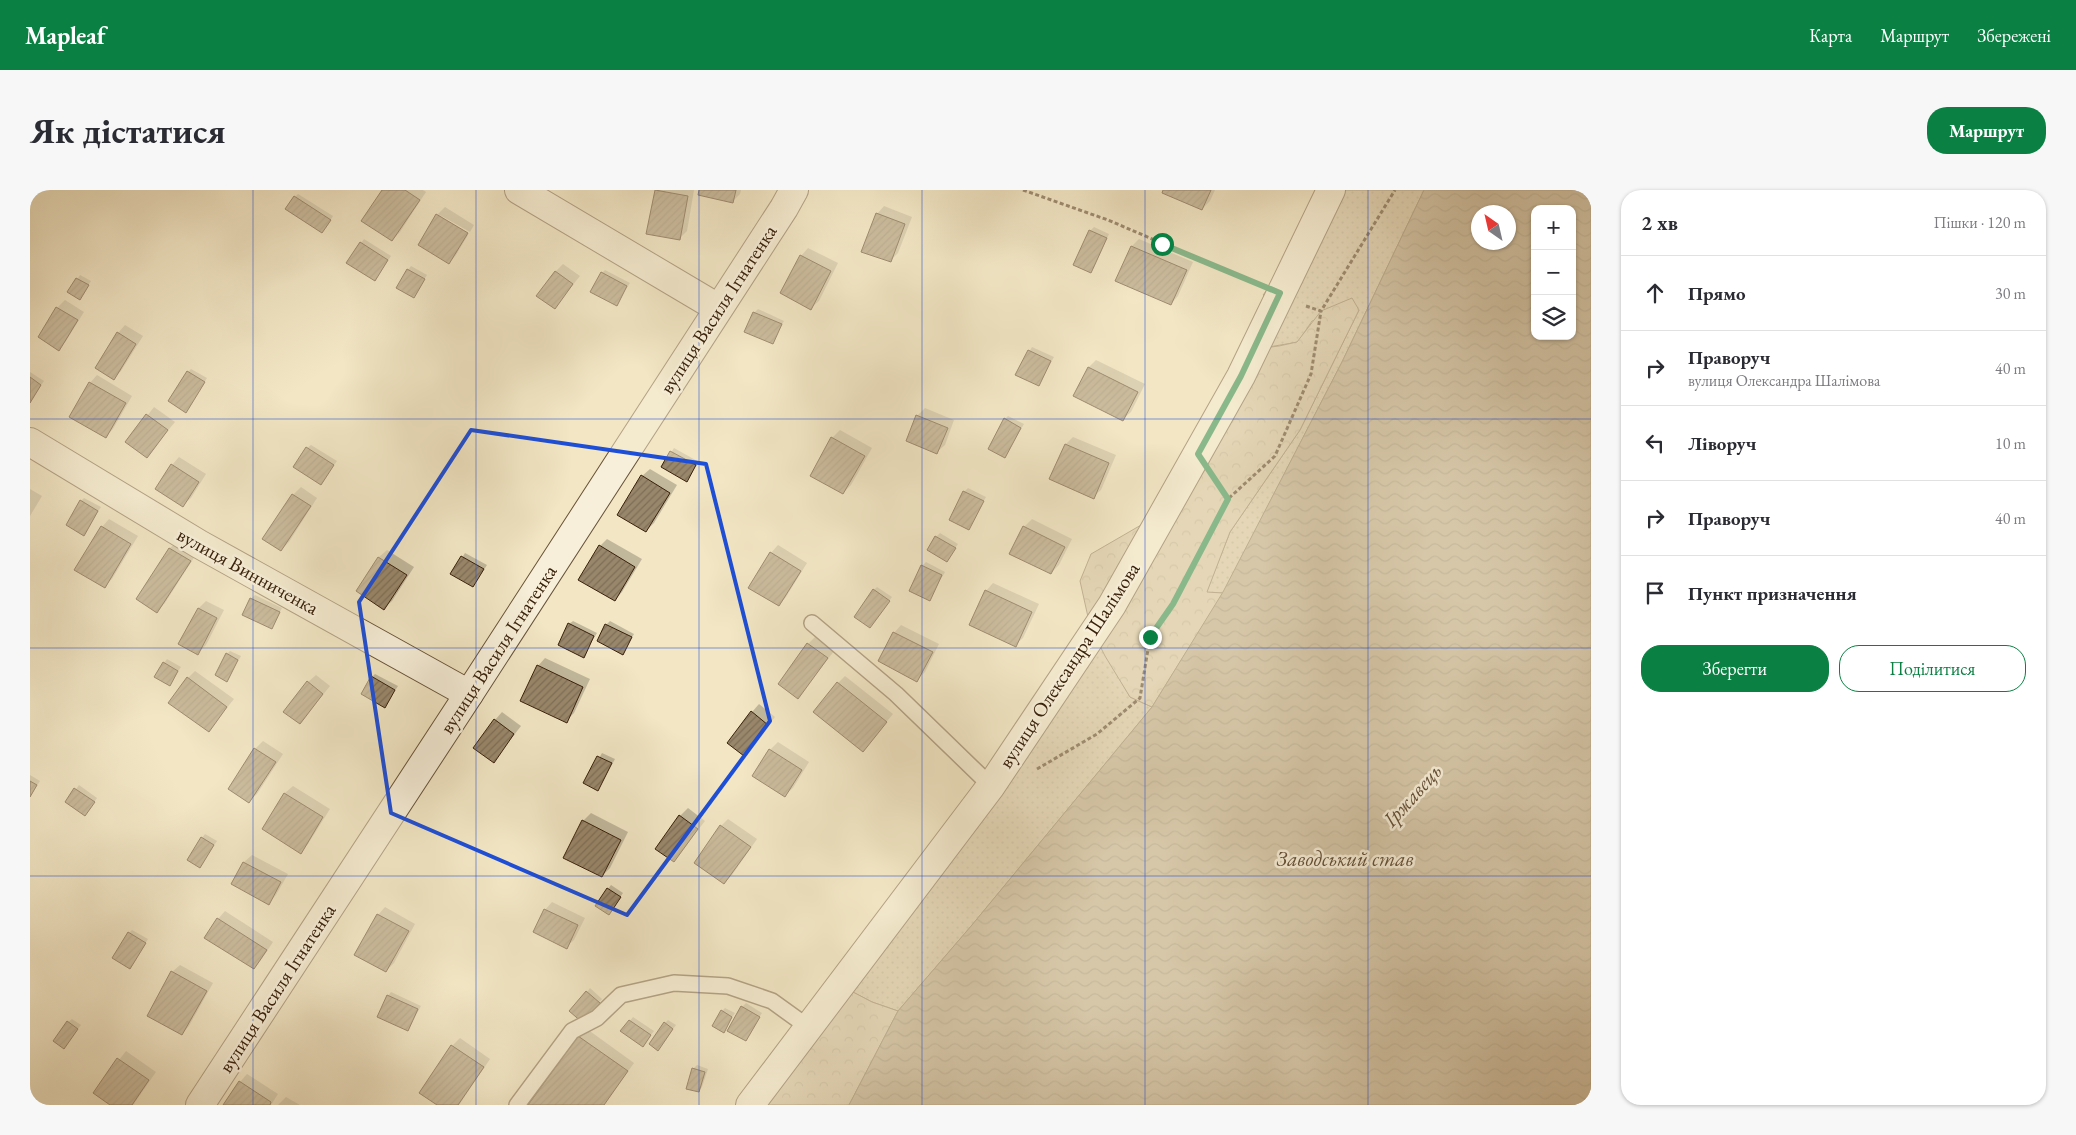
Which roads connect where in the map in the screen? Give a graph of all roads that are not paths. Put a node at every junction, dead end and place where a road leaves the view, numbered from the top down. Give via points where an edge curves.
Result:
1 (519, 190) edge
2 (794, 190) edge
3 (1331, 190) edge
4 (718, 308) junction
5 (30, 442) edge
6 (812, 623) dead end
7 (469, 694) junction
8 (991, 786) junction
9 (808, 1027) junction
10 (200, 1105) edge
11 (517, 1105) edge
12 (750, 1105) edge

1 - 4 street
2 - 4 street, вулиця Василя Ігнатенка
3 - 8 street, вулиця Олександра Шалімова via 1241,376 1112,605
4 - 7 street, вулиця Василя Ігнатенка
5 - 7 street, вулиця Винниченка via 199,544
6 - 8 lane via 896,694
7 - 10 street, вулиця Василя Ігнатенка
8 - 9 street, вулиця Олександра Шалімова
9 - 11 lane via 772,1001 728,986 674,983 621,995 597,1018 572,1030
9 - 12 street, вулиця Олександра Шалімова

